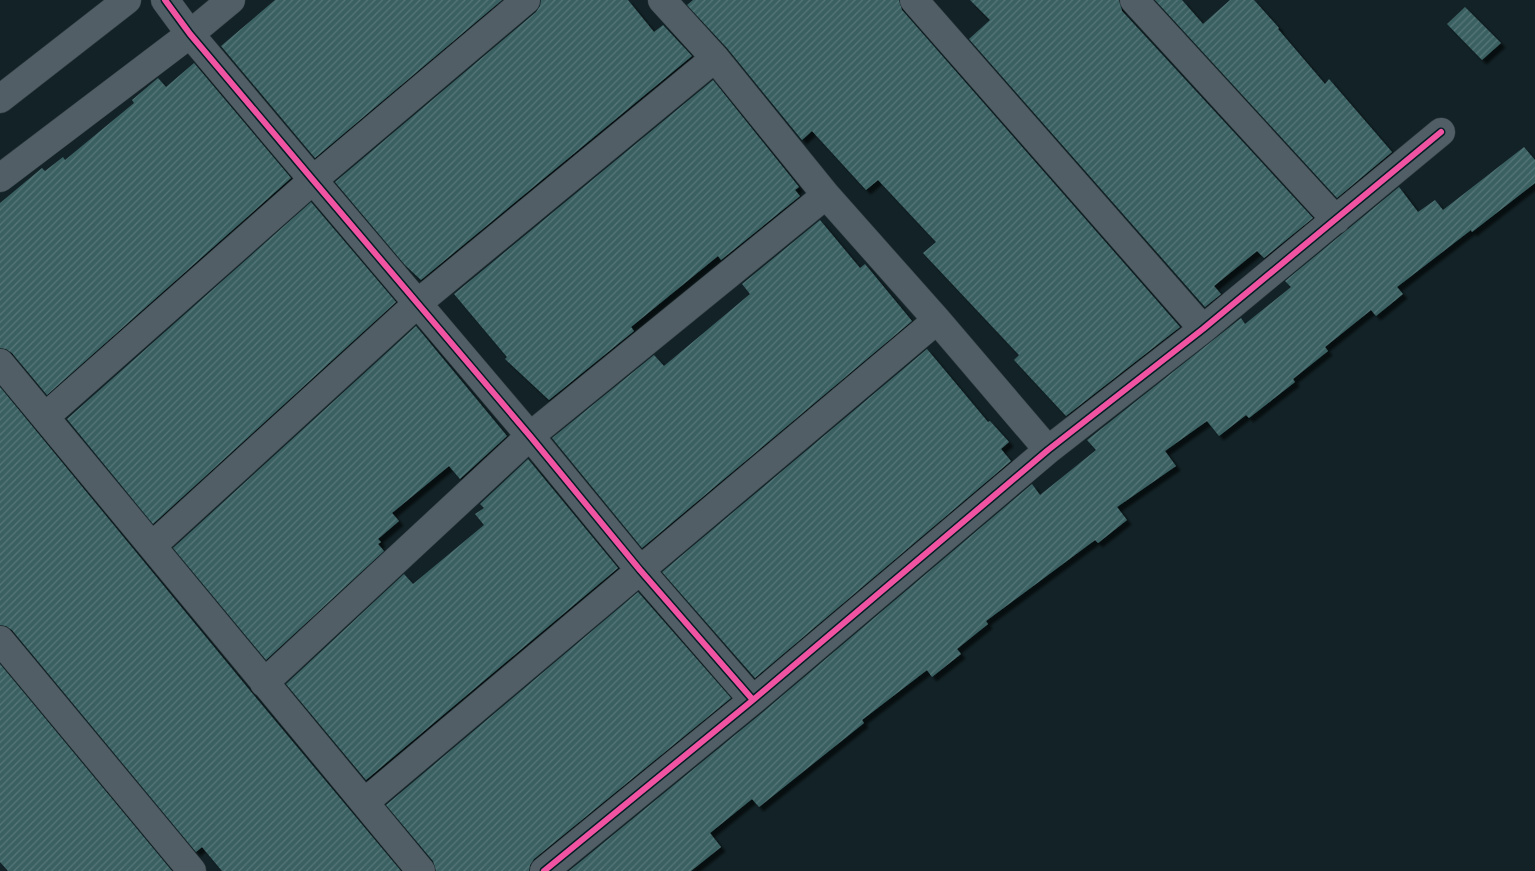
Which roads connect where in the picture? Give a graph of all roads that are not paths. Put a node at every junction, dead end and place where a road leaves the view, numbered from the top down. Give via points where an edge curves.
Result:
1 (127, 0) edge
2 (165, 0) edge
3 (231, 0) edge
4 (526, 0) edge
5 (662, 0) edge
6 (914, 0) edge
7 (1134, 0) edge
8 (190, 34) junction
9 (715, 58) junction
10 (3, 89) edge
11 (1441, 132) dead end
12 (0, 178) edge
13 (313, 180) junction
14 (826, 195) junction
15 (1336, 220) junction
16 (418, 303) junction
17 (937, 320) junction
18 (1203, 329) junction
19 (0, 363) edge
20 (45, 417) junction
21 (530, 436) junction
22 (1048, 450) junction
23 (152, 546) junction
24 (640, 570) junction
25 (0, 640) edge
26 (264, 683) junction
27 (753, 700) junction
28 (365, 802) junction
29 (192, 871) edge
30 (421, 871) edge
31 (544, 871) edge

1 - 10 street
2 - 8 street
3 - 8 street
4 - 13 street
5 - 9 street
6 - 18 street
7 - 15 street
8 - 12 street
8 - 13 street
9 - 14 street
9 - 16 street
11 - 15 street
13 - 16 street
13 - 20 street
14 - 17 street
14 - 21 street
15 - 18 street
16 - 21 street
16 - 23 street
17 - 22 street
17 - 24 street
18 - 22 street
19 - 20 street
20 - 23 street
21 - 24 street
21 - 26 street
22 - 27 street
23 - 26 street
24 - 27 street
24 - 28 street
25 - 29 street
26 - 28 street
27 - 31 street
28 - 30 street

